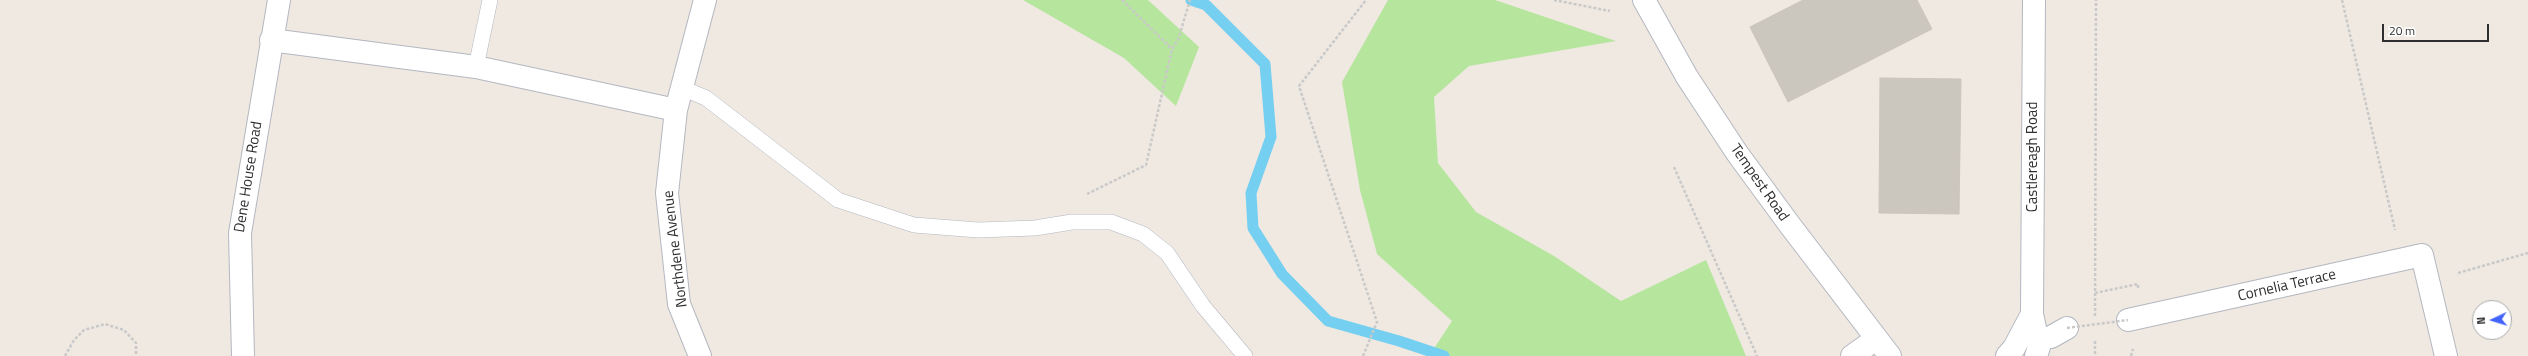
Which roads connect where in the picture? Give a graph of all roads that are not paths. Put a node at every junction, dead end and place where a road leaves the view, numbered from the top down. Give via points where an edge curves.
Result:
1 (279, 0) edge
2 (490, 0) edge
3 (706, 0) edge
4 (1644, 0) edge
5 (2034, 0) edge
6 (271, 40) junction
7 (476, 66) junction
8 (682, 88) junction
9 (676, 110) junction
10 (2032, 314) junction
11 (2128, 320) road end
12 (1876, 339) junction
13 (243, 356) edge
14 (700, 356) edge
15 (1245, 356) edge
16 (1852, 356) edge
17 (1890, 356) edge
18 (2007, 356) edge
19 (2036, 356) edge
20 (2446, 356) edge

1 - 6 street, Dene House Road
2 - 7 lane
3 - 8 street, Northdene Avenue
4 - 12 street, Tempest Road via 1687,77 1738,153
5 - 10 street, Castlereagh Road
6 - 7 street
6 - 13 street, Dene House Road via 240,234
7 - 9 street
8 - 9 street, Northdene Avenue
8 - 15 lane via 706,98 838,200 914,225 978,230 1035,228 1072,222 1111,222 1143,234 1168,253 1203,306
9 - 14 street, Northdene Avenue via 667,192 679,304
10 - 18 street, Castlereagh Road
10 - 19 street, Castlereagh Road via 2039,347
11 - 20 street, Cornelia Terrace via 2422,255
12 - 16 street
12 - 17 street, Tempest Road

